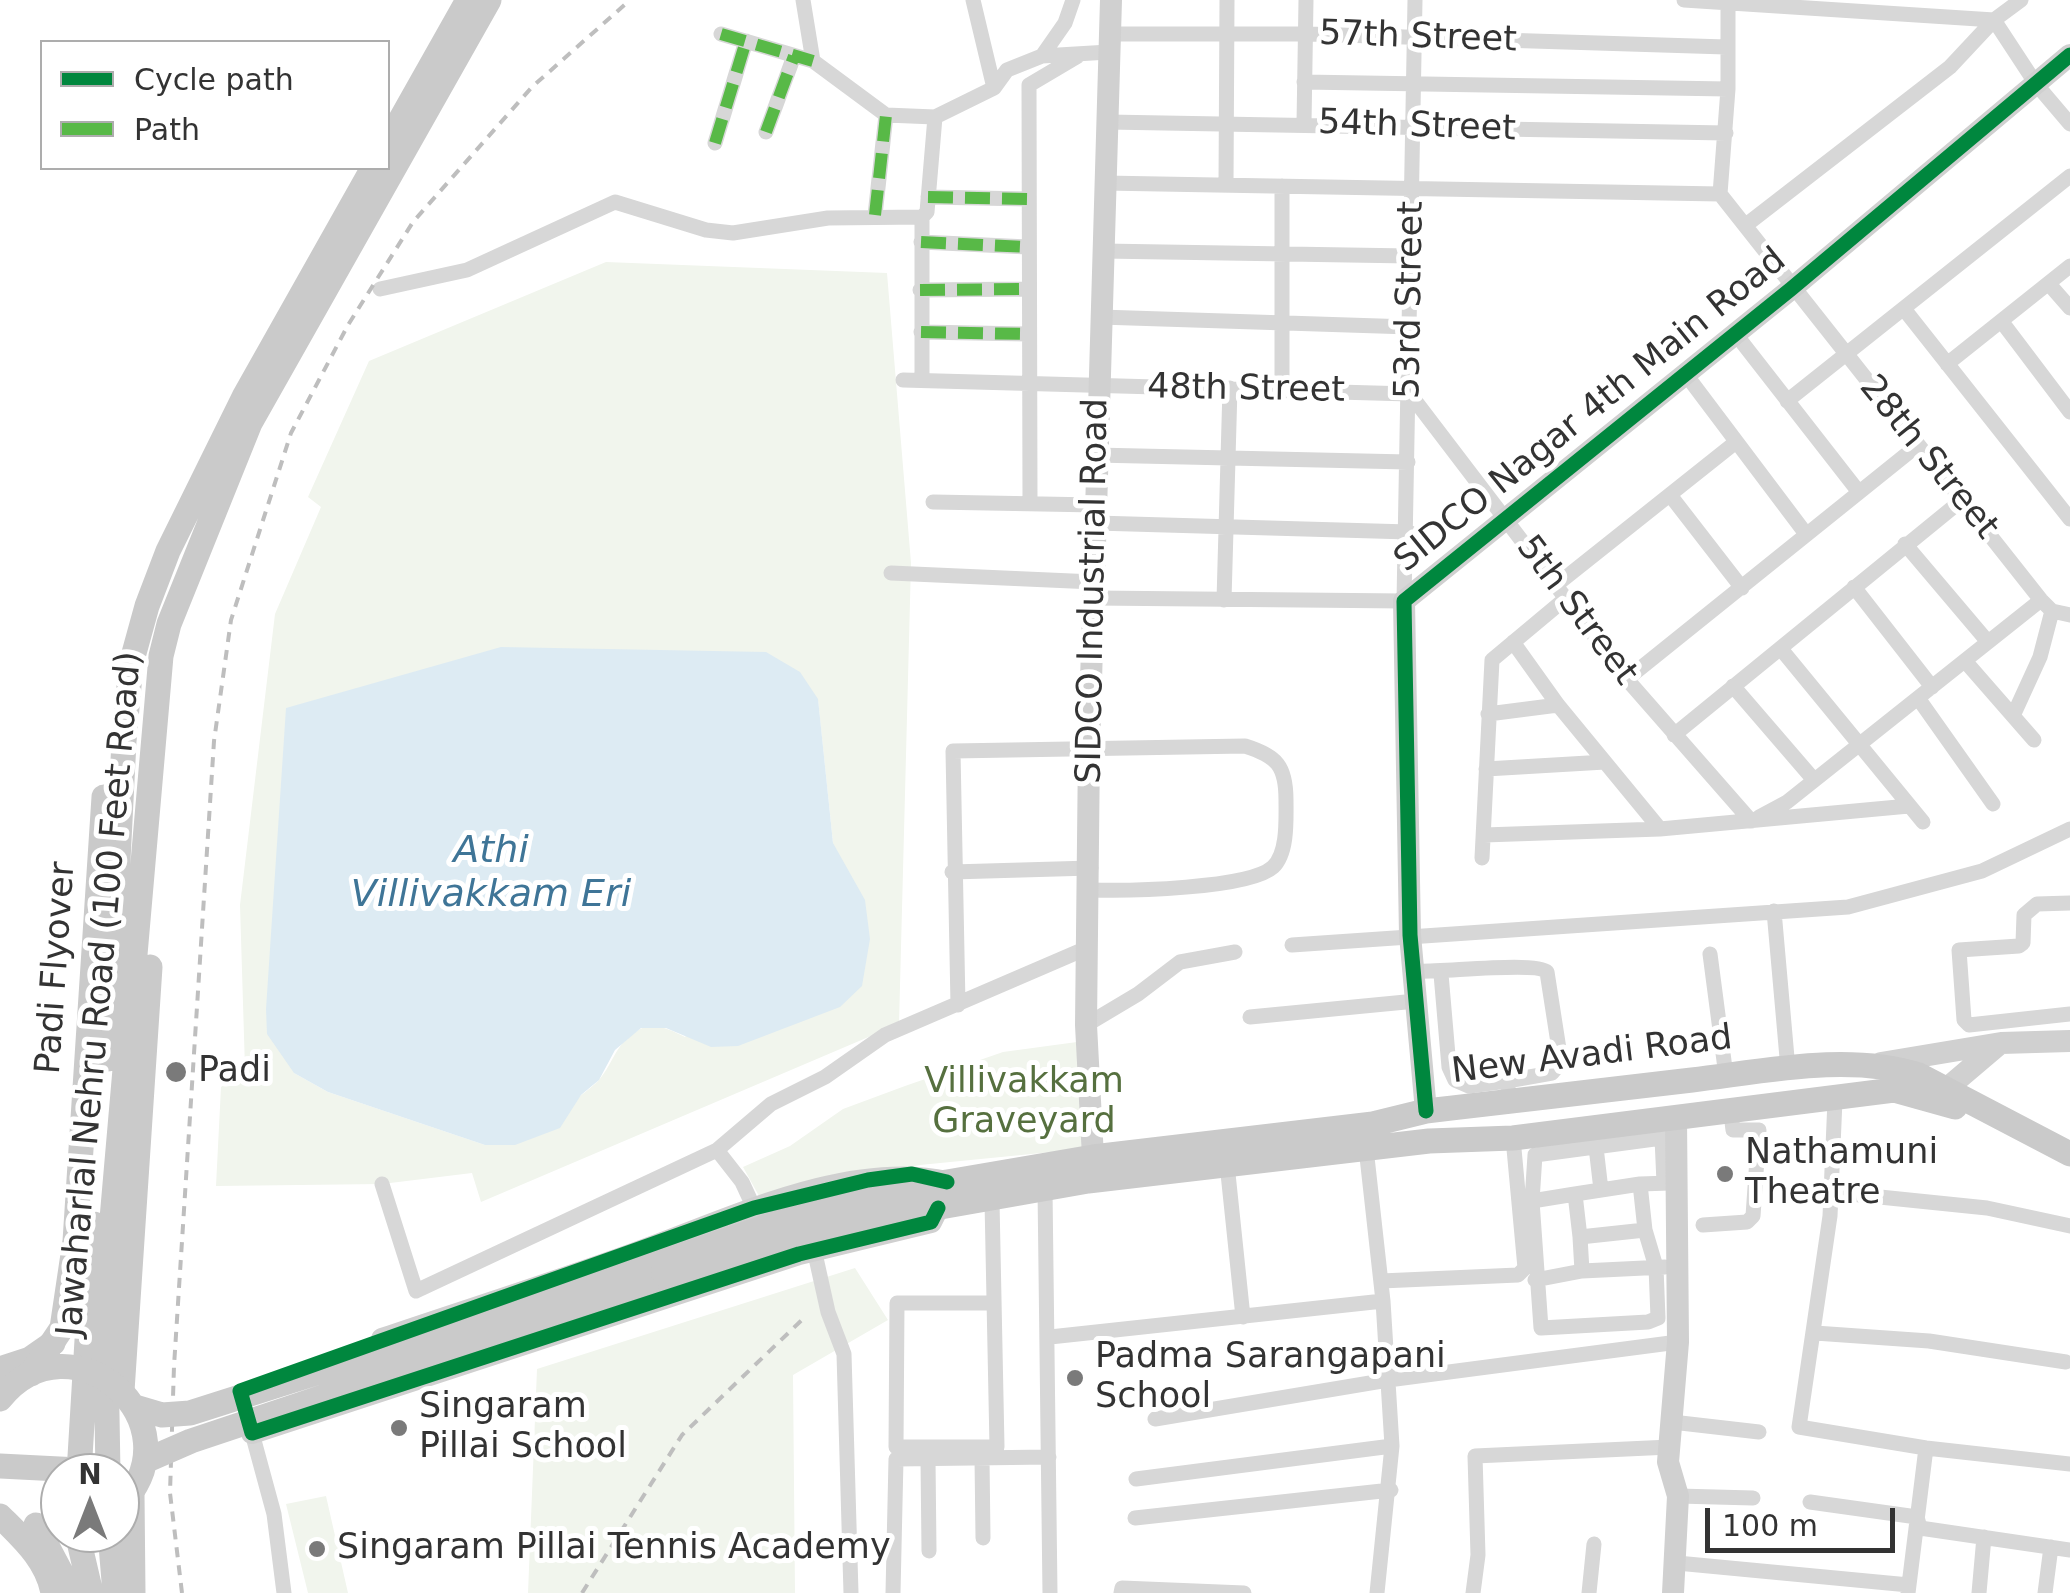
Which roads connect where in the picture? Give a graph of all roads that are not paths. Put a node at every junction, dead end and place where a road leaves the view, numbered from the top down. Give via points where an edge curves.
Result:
1 (468, 0) edge
2 (489, 0) edge
3 (803, 0) edge
4 (973, 0) edge
5 (1073, 0) edge
6 (1111, 0) edge
7 (1227, 0) edge
8 (1306, 0) edge
9 (1414, 0) edge
10 (1684, 0) edge
11 (2021, 0) edge
12 (1728, 2) edge
13 (1994, 20) junction
14 (722, 34) dead end
15 (1308, 34) junction
16 (1226, 36) junction
17 (1413, 38) junction
18 (746, 40) junction
19 (1109, 43) junction
20 (1726, 47) junction
21 (2070, 55) edge
22 (794, 56) junction
23 (1042, 56) junction
24 (1078, 56) junction
25 (813, 62) junction
26 (1304, 82) junction
27 (1412, 83) junction
28 (2036, 84) junction
29 (994, 88) junction
30 (1728, 90) junction
31 (886, 115) junction
32 (935, 117) junction
33 (1225, 121) junction
34 (1108, 122) junction
35 (1304, 124) junction
36 (2070, 124) edge
37 (1412, 127) junction
38 (766, 132) dead end
39 (1726, 133) junction
40 (390, 138) edge
41 (715, 143) dead end
42 (372, 170) edge
43 (2070, 176) edge
44 (1104, 183) junction
45 (1226, 185) junction
46 (1282, 186) junction
47 (1412, 188) junction
48 (1720, 194) junction
49 (928, 197) junction
50 (1029, 199) junction
51 (875, 215) junction
52 (922, 217) junction
53 (1746, 224) junction
54 (921, 242) junction
55 (1028, 247) junction
56 (1103, 251) junction
57 (1281, 254) junction
58 (1410, 256) junction
59 (2070, 266) edge
60 (2049, 284) junction
61 (380, 289) dead end
62 (1792, 289) junction
63 (920, 290) junction
64 (1028, 290) junction
65 (2070, 308) edge
66 (1904, 309) junction
67 (1100, 317) junction
68 (1280, 322) junction
69 (2002, 322) junction
70 (1410, 327) junction
71 (921, 332) junction
72 (1734, 332) junction
73 (1027, 334) junction
74 (1844, 354) junction
75 (1947, 364) junction
76 (1684, 372) junction
77 (903, 380) dead end
78 (922, 380) junction
79 (1027, 386) junction
80 (1098, 387) junction
81 (1230, 388) junction
82 (1282, 389) junction
83 (1410, 394) junction
84 (1787, 401) junction
85 (2070, 412) edge
86 (1736, 442) junction
87 (1918, 445) junction
88 (1095, 455) junction
89 (1229, 460) junction
90 (1408, 462) junction
91 (1858, 491) junction
92 (1670, 495) junction
93 (1962, 500) junction
94 (933, 502) dead end
95 (1030, 502) junction
96 (1096, 514) junction
97 (2070, 518) edge
98 (1506, 519) junction
99 (1228, 525) junction
100 (1409, 532) junction
101 (1806, 534) junction
102 (1906, 544) junction
103 (891, 573) dead end
104 (1854, 586) junction
105 (1742, 588) junction
106 (1094, 590) junction
107 (1560, 593) junction
108 (1224, 600) junction
109 (1404, 601) junction
110 (2047, 605) junction
111 (2070, 614) edge
112 (1513, 642) junction
113 (1988, 642) junction
114 (1781, 649) junction
115 (1965, 661) junction
116 (1628, 679) junction
117 (1734, 686) junction
118 (1932, 686) junction
119 (1918, 698) junction
120 (1558, 705) junction
121 (1488, 714) junction
122 (2013, 716) junction
123 (1674, 735) junction
124 (2034, 740) dead end
125 (124, 742) junction
126 (1862, 742) junction
127 (1089, 749) junction
128 (1604, 762) junction
129 (1486, 770) junction
130 (1814, 780) junction
131 (150, 791) junction
132 (1994, 804) dead end
133 (1909, 806) junction
134 (1752, 821) junction
135 (1923, 822) dead end
136 (1660, 829) junction
137 (2070, 829) edge
138 (1484, 836) junction
139 (1482, 858) dead end
140 (952, 872) junction
141 (1091, 879) junction
142 (2070, 904) edge
143 (1774, 911) junction
144 (1410, 935) junction
145 (1292, 945) dead end
146 (1087, 948) junction
147 (1235, 952) dead end
148 (1710, 954) dead end
149 (1413, 971) junction
150 (1441, 974) junction
151 (1416, 1001) junction
152 (958, 1005) junction
153 (2070, 1014) edge
154 (1250, 1017) dead end
155 (1086, 1025) junction
156 (2011, 1036) junction
157 (2070, 1041) edge
158 (1788, 1069) junction
159 (1890, 1074) junction
160 (1726, 1076) junction
161 (1509, 1091) junction
162 (1942, 1096) junction
163 (1835, 1100) junction
164 (1426, 1111) junction
165 (1730, 1114) junction
166 (1676, 1118) junction
167 (1513, 1138) junction
168 (1596, 1147) junction
169 (1366, 1148) junction
170 (717, 1150) junction
171 (2070, 1154) edge
172 (1227, 1164) junction
173 (2070, 1168) edge
174 (1091, 1169) junction
175 (947, 1182) junction
176 (1671, 1183) junction
177 (382, 1184) dead end
178 (1640, 1184) junction
179 (1045, 1189) junction
180 (1602, 1190) junction
181 (1831, 1192) junction
182 (1575, 1194) junction
183 (992, 1201) junction
184 (1532, 1201) junction
185 (917, 1204) junction
186 (754, 1208) junction
187 (1703, 1225) dead end
188 (2070, 1226) edge
189 (1646, 1230) junction
190 (1580, 1236) junction
191 (814, 1250) junction
192 (1667, 1266) junction
193 (1582, 1271) junction
194 (1535, 1280) junction
195 (1381, 1281) junction
196 (1383, 1301) junction
197 (994, 1302) junction
198 (1243, 1317) junction
199 (86, 1321) junction
200 (1815, 1333) junction
201 (1050, 1337) junction
202 (1678, 1342) junction
203 (2066, 1362) dead end
204 (0, 1370) edge
205 (31, 1374) junction
206 (1388, 1380) junction
207 (0, 1399) edge
208 (128, 1399) junction
209 (1155, 1419) dead end
210 (1672, 1422) junction
211 (1759, 1432) dead end
212 (252, 1434) junction
213 (1392, 1446) junction
214 (1670, 1447) junction
215 (1926, 1448) junction
216 (80, 1453) edge
217 (108, 1453) edge
218 (1049, 1456) junction
219 (982, 1458) junction
220 (928, 1459) junction
221 (145, 1461) junction
222 (2070, 1464) edge
223 (0, 1466) edge
224 (40, 1469) edge
225 (140, 1471) edge
226 (1136, 1479) dead end
227 (1390, 1490) junction
228 (1678, 1496) junction
229 (0, 1498) edge
230 (1754, 1498) dead end
231 (1810, 1502) dead end
232 (0, 1516) edge
233 (1917, 1517) junction
234 (1135, 1518) dead end
235 (40, 1522) edge
236 (1984, 1537) junction
237 (983, 1538) dead end
238 (1594, 1544) dead end
239 (2051, 1547) junction
240 (2070, 1550) edge
241 (929, 1551) dead end
242 (57, 1553) edge
243 (83, 1553) edge
244 (111, 1553) edge
245 (130, 1553) edge
246 (1677, 1563) junction
247 (1909, 1589) edge
248 (53, 1593) edge
249 (72, 1593) edge
250 (92, 1593) edge
251 (114, 1593) edge
252 (133, 1593) edge
253 (284, 1593) edge
254 (851, 1593) edge
255 (892, 1593) edge
256 (1050, 1593) edge
257 (1122, 1593) edge
258 (1244, 1593) edge
259 (1377, 1593) edge
260 (1473, 1593) edge
261 (1589, 1593) edge
262 (1673, 1593) edge
263 (1979, 1593) edge
264 (2045, 1593) edge

1 - 40 main road
2 - 131 main road, Jawaharlal Nehru Road (100 Feet Road) via 250,423 202,535 162,656
3 - 25 street
4 - 29 street
5 - 23 street via 1066,23
6 - 19 street, SIDCO Industrial Road
7 - 16 street
8 - 15 street
9 - 17 street, 53rd Street
10 - 12 street
11 - 13 street
12 - 13 street
12 - 20 street
13 - 28 street
13 - 53 street via 1950,67
14 - 18 street
15 - 16 street, 57th Street
15 - 17 street, 57th Street
15 - 26 street
16 - 19 street, 57th Street
16 - 33 street
17 - 20 street, 57th Street
17 - 27 street, 53rd Street
18 - 22 street
18 - 41 street
19 - 24 street, 57th Street
19 - 34 street, SIDCO Industrial Road
20 - 30 street
21 - 28 street, SIDCO Nagar 4th Main Road
22 - 25 street
22 - 38 street
23 - 24 street, 57th Street
23 - 29 street via 1008,70
24 - 50 street via 1029,85
25 - 31 street
26 - 27 street
26 - 35 street
27 - 30 street
27 - 37 street, 53rd Street
28 - 36 street
28 - 62 street, SIDCO Nagar 4th Main Road
29 - 32 street
30 - 39 street
31 - 32 street
31 - 51 street
32 - 49 street
33 - 34 street, 54th Street
33 - 35 street, 54th Street
33 - 45 street
34 - 44 street, SIDCO Industrial Road
35 - 37 street, 54th Street
37 - 39 street, 54th Street
37 - 47 street, 53rd Street
39 - 48 street
42 - 125 main road, Jawaharlal Nehru Road (100 Feet Road) via 244,397 168,551 131,664
43 - 66 street
44 - 45 street
44 - 56 street, SIDCO Industrial Road
45 - 46 street
46 - 47 street
46 - 57 street
47 - 48 street
47 - 58 street, 53rd Street
48 - 53 street, 28th Street
49 - 50 street
49 - 52 street
50 - 55 street
51 - 52 street
51 - 61 street via 732,232 615,202 466,270
52 - 54 street
53 - 62 street, 28th Street
54 - 55 street
54 - 63 street
55 - 64 street
56 - 57 street
56 - 67 street, SIDCO Industrial Road
57 - 58 street
57 - 68 street
58 - 70 street, 53rd Street
59 - 60 street
60 - 65 street
60 - 69 street
62 - 72 street, SIDCO Nagar 4th Main Road
62 - 74 street, 28th Street
63 - 64 street
63 - 71 street
64 - 73 street
66 - 74 street
66 - 75 street
67 - 68 street
67 - 80 street, SIDCO Industrial Road
68 - 70 street
68 - 82 street
69 - 75 street
69 - 85 street
70 - 83 street, 53rd Street
71 - 73 street
71 - 78 street
72 - 76 street, SIDCO Nagar 4th Main Road
72 - 84 street
73 - 79 street
74 - 84 street
74 - 87 street, 28th Street
75 - 97 street
76 - 86 street
76 - 98 street, SIDCO Nagar 4th Main Road
77 - 78 street, 48th Street
78 - 79 street, 48th Street
79 - 80 street, 48th Street
79 - 95 street
80 - 81 street, 48th Street
80 - 88 street, SIDCO Industrial Road
81 - 82 street, 48th Street
81 - 89 street
82 - 83 street, 48th Street
83 - 90 street, 53rd Street
83 - 98 street, 5th Street
84 - 91 street
86 - 92 street
86 - 101 street
87 - 91 street
87 - 93 street, 28th Street
88 - 89 street
88 - 96 street, SIDCO Industrial Road
89 - 90 street
89 - 99 street
90 - 100 street, 53rd Street
91 - 101 street
92 - 105 street
92 - 107 street
93 - 102 street
93 - 110 street, 28th Street
94 - 95 street
95 - 96 street
96 - 99 street
96 - 106 street, SIDCO Industrial Road
98 - 107 street, 5th Street
98 - 109 street, SIDCO Nagar 4th Main Road
99 - 100 street
99 - 108 street
100 - 109 street, 53rd Street
101 - 105 street
102 - 104 street
102 - 113 street
103 - 106 street
104 - 114 street
104 - 118 street
105 - 116 street
106 - 108 street
106 - 127 street, SIDCO Industrial Road
107 - 112 street
107 - 116 street, 5th Street
108 - 109 street
109 - 144 street, SIDCO Nagar 4th Main Road
110 - 111 street
110 - 113 street
110 - 122 street via 2040,657
112 - 120 street
112 - 121 street via 1492,660
113 - 115 street
114 - 117 street
114 - 126 street
115 - 118 street
115 - 122 street
116 - 123 street, 5th Street
117 - 123 street
117 - 130 street
118 - 119 street
119 - 126 street
119 - 132 street
120 - 121 street
120 - 128 street
121 - 129 street
122 - 124 street
123 - 134 street, 5th Street
125 - 199 main road, Jawaharlal Nehru Road (100 Feet Road)
125 - 205 main road, Padi Flyover, bridge via 104,796 75,1241 62,1328
126 - 130 street
126 - 133 street
127 - 140 street via 953,751
127 - 141 street, SIDCO Industrial Road
127 - 141 street via 1245,746 1272,755 1286,774 1280,857 1272,869 1142,892
128 - 129 street
128 - 136 street
129 - 138 street
130 - 134 street
131 - 208 main road via 161,818
131 - 217 main road, Jawaharlal Nehru Road (100 Feet Road) via 105,1299
133 - 134 street
133 - 135 street
134 - 136 street
136 - 138 street
137 - 143 street via 1982,872 1848,907
138 - 139 street
140 - 141 street
140 - 152 street
141 - 146 street, SIDCO Industrial Road
142 - 156 street via 2037,904 2024,915 2019,946 1958,950 1964,1020
143 - 144 street
143 - 158 street
144 - 145 street
144 - 149 street, SIDCO Nagar 4th Main Road
146 - 152 street
146 - 155 street, SIDCO Industrial Road
147 - 155 street via 1180,962
148 - 160 street
149 - 150 street
149 - 151 street, SIDCO Nagar 4th Main Road
150 - 161 street via 1455,1080
150 - 161 street via 1533,965 1547,972 1562,1062
151 - 154 street
151 - 164 street, SIDCO Nagar 4th Main Road
152 - 170 street via 886,1035 771,1104
153 - 156 street
155 - 174 street, SIDCO Industrial Road
156 - 157 street
156 - 159 street
156 - 162 street
158 - 159 main road, New Avadi Road
158 - 160 main road, New Avadi Road
159 - 162 main road, New Avadi Road
159 - 163 main road, New Avadi Road
160 - 161 main road, New Avadi Road
161 - 164 main road, New Avadi Road
162 - 171 main road, New Avadi Road
162 - 173 main road, New Avadi Road
163 - 165 main road, New Avadi Road
163 - 181 street
164 - 174 main road, New Avadi Road
165 - 166 main road, New Avadi Road
165 - 187 street via 1732,1130 1760,1130 1753,1216
166 - 167 main road, New Avadi Road
166 - 176 street
167 - 169 main road, New Avadi Road
167 - 195 street via 1525,1268 1518,1275
168 - 176 street via 1662,1138
168 - 180 street
168 - 184 street via 1535,1155
169 - 172 main road, New Avadi Road
169 - 195 street
170 - 177 street via 416,1290
170 - 186 street
172 - 174 main road, New Avadi Road
172 - 198 street
174 - 175 main road, New Avadi Road
174 - 179 main road, New Avadi Road
175 - 185 main road
175 - 186 street via 912,1174 882,1178
176 - 178 street
176 - 192 street
178 - 180 street
178 - 189 street
179 - 183 main road, New Avadi Road
179 - 201 street
180 - 182 street
181 - 188 street via 1987,1208
181 - 200 street
182 - 184 street
182 - 190 street
183 - 185 main road, New Avadi Road
183 - 197 street
184 - 194 street
185 - 191 street via 930,1222
185 - 208 main road, bridge via 794,1217 190,1413 162,1416
185 - 221 main road, bridge via 797,1238
186 - 212 street via 243,1386
189 - 190 street
189 - 192 street
190 - 193 street
191 - 212 street
191 - 254 street via 844,1354
192 - 193 street
192 - 194 street via 1658,1318 1648,1322 1541,1328
192 - 202 street
193 - 194 street
195 - 196 street
196 - 198 street
196 - 206 street
197 - 197 street via 897,1303 896,1447 996,1447
198 - 201 street
199 - 204 main road via 30,1359
199 - 216 main road, Jawaharlal Nehru Road (100 Feet Road)
200 - 203 street via 1929,1341
200 - 215 street via 1799,1427
201 - 218 street
202 - 206 street
202 - 210 street
205 - 207 main road, Padi Flyover, bridge
205 - 208 main road, bridge via 89,1371
206 - 209 street
206 - 213 street
208 - 221 main road, bridge via 144,1433
210 - 211 street
210 - 214 street
212 - 253 street via 274,1514
213 - 226 street
213 - 227 street
214 - 228 street
214 - 260 street via 1475,1456
215 - 222 street
215 - 233 street
218 - 219 street
218 - 256 street
219 - 220 street
219 - 237 street
220 - 241 street
220 - 255 street via 896,1459
221 - 225 main road, bridge
223 - 224 main road
227 - 234 street
227 - 259 street
228 - 230 street
228 - 246 street
229 - 235 main road
231 - 233 street
232 - 248 main road via 35,1551
233 - 236 street via 1920,1528
233 - 247 street
236 - 239 street
236 - 263 street
238 - 261 street
239 - 240 street
239 - 264 street
242 - 249 main road
243 - 250 main road
244 - 251 main road
245 - 252 main road
246 - 247 street
246 - 262 street
257 - 258 street

